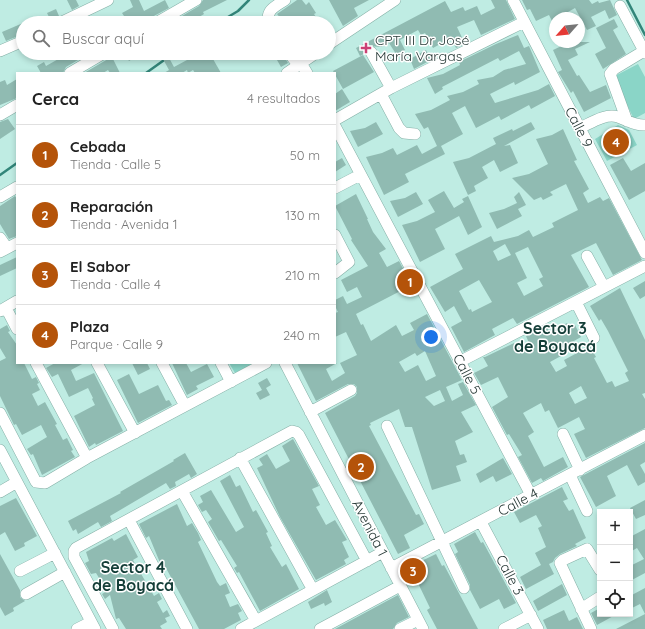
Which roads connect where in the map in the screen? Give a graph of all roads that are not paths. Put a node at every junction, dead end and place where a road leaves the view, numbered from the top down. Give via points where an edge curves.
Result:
1 (108, 0) edge
2 (196, 0) edge
3 (285, 0) edge
4 (395, 0) edge
5 (513, 0) edge
6 (620, 6) dead end
7 (75, 16) edge
8 (168, 16) edge
9 (268, 16) edge
10 (524, 22) junction
11 (336, 39) edge
12 (16, 44) edge
13 (0, 51) edge
14 (372, 52) dead end
15 (645, 52) edge
16 (92, 60) edge
17 (296, 60) edge
18 (305, 60) edge
19 (299, 64) junction
20 (72, 72) edge
21 (287, 72) edge
22 (306, 72) edge
23 (392, 88) junction
24 (381, 94) junction
25 (16, 106) edge
26 (0, 115) edge
27 (336, 119) edge
28 (627, 121) junction
29 (645, 125) edge
30 (336, 128) edge
31 (580, 128) junction
32 (415, 134) dead end
33 (360, 175) junction
34 (336, 187) edge
35 (16, 188) edge
36 (0, 197) edge
37 (336, 237) edge
38 (0, 238) edge
39 (8, 248) edge
40 (645, 253) edge
41 (587, 256) dead end
42 (645, 266) edge
43 (336, 272) edge
44 (604, 288) junction
45 (16, 302) edge
46 (576, 302) junction
47 (3, 309) edge
48 (16, 328) edge
49 (594, 338) dead end
50 (461, 361) junction
51 (37, 364) edge
52 (98, 364) edge
53 (163, 364) edge
54 (222, 364) edge
55 (264, 364) edge
56 (286, 364) edge
57 (231, 382) junction
58 (351, 390) dead end
59 (185, 406) junction
60 (310, 412) junction
61 (0, 413) edge
62 (387, 426) dead end
63 (136, 433) junction
64 (563, 434) dead end
65 (645, 434) edge
66 (0, 450) edge
67 (88, 458) junction
68 (240, 458) junction
69 (4, 465) edge
70 (575, 472) junction
71 (17, 482) junction
72 (182, 491) junction
73 (0, 492) edge
74 (531, 495) junction
75 (587, 511) dead end
76 (129, 520) junction
77 (481, 522) junction
78 (441, 541) junction
79 (383, 552) junction
80 (55, 553) junction
81 (367, 561) junction
82 (597, 565) edge
83 (391, 568) junction
84 (20, 571) dead end
85 (65, 572) junction
86 (400, 586) junction
87 (464, 588) dead end
88 (313, 590) junction
89 (26, 594) dead end
90 (597, 599) edge
91 (581, 609) junction
92 (530, 614) junction
93 (256, 621) junction
94 (421, 624) edge
95 (93, 625) edge
96 (77, 629) edge
97 (113, 629) edge
98 (187, 629) edge
99 (241, 629) edge
100 (320, 629) edge
101 (400, 629) edge
102 (504, 629) edge
103 (538, 629) edge
104 (591, 629) edge

1 - 7 street
2 - 8 street
3 - 9 street via 270,10
4 - 11 street
5 - 10 street, Calle 9
6 - 15 street
10 - 23 street
10 - 31 street, Calle 9
12 - 13 street
14 - 23 street
15 - 28 street via 614,69 610,74
16 - 20 street
17 - 19 street
18 - 19 street
19 - 21 street
19 - 22 street
23 - 24 street
24 - 27 street
24 - 32 street via 399,128 404,133
25 - 26 street
28 - 29 street via 639,126
28 - 31 street via 616,117 602,118
30 - 33 street, Calle 5
31 - 40 street, Calle 9
33 - 34 street
33 - 50 street, Calle 5
35 - 36 street
37 - 43 street via 349,262
38 - 39 street
41 - 44 street
42 - 44 street
44 - 46 street
45 - 47 street
46 - 49 street
46 - 50 street
47 - 48 street
50 - 74 street, Calle 5
51 - 67 street
52 - 63 street
53 - 59 street
54 - 57 street
55 - 57 street
56 - 60 street, Avenida 1
57 - 59 street
58 - 60 street
59 - 63 street
60 - 79 street, Avenida 1
61 - 67 street via 36,482 45,483
62 - 78 street
63 - 67 street
64 - 70 street
65 - 70 street, Calle 4
66 - 69 street
68 - 72 street
68 - 81 street via 286,433 296,432
68 - 88 street
69 - 71 street
70 - 74 street, Calle 4
70 - 75 street
71 - 73 street
71 - 80 street
72 - 76 street
72 - 93 street
74 - 77 street, Calle 4
76 - 97 street via 74,551 74,557
76 - 98 street
77 - 78 street, Calle 4
77 - 92 street, Calle 3
78 - 83 street, Calle 4
78 - 87 street
79 - 81 street
79 - 83 street, Avenida 1
80 - 84 street
80 - 85 street
81 - 88 street
82 - 91 street via 587,549 563,560 560,564
83 - 86 street, Avenida 1
85 - 89 street
85 - 95 street
86 - 94 street, Avenida 1
86 - 100 street
88 - 93 street
90 - 91 street
91 - 104 street
92 - 102 street
92 - 103 street, Calle 3
93 - 99 street
94 - 101 street
95 - 96 street

